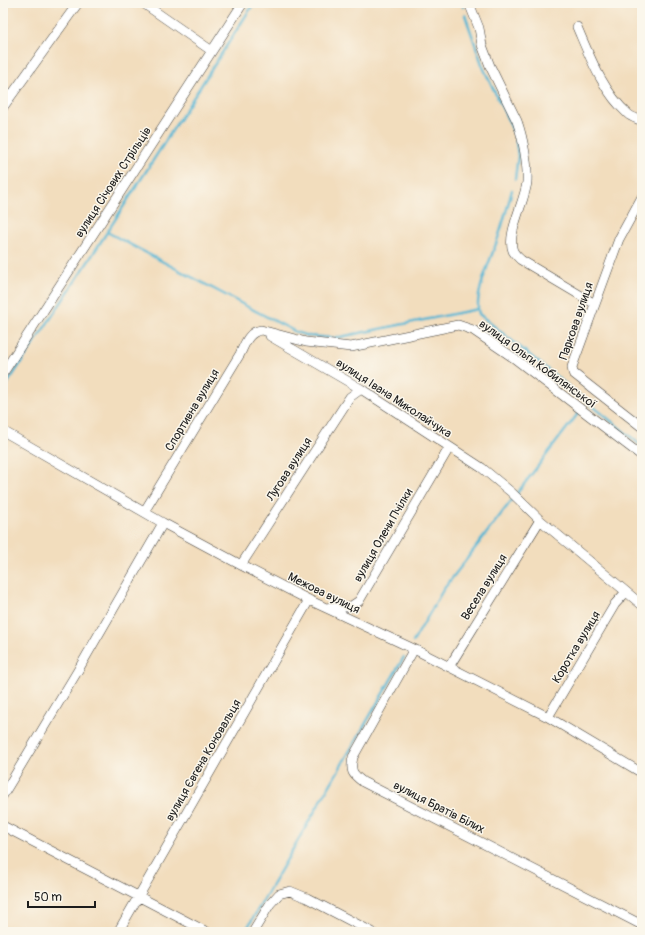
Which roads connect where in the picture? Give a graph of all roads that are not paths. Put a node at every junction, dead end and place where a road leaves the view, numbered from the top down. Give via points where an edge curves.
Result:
1 (78, 3) edge
2 (143, 3) edge
3 (243, 3) edge
4 (469, 3) edge
5 (577, 27) dead end
6 (212, 51) junction
7 (3, 107) edge
8 (642, 121) edge
9 (642, 197) edge
10 (595, 304) junction
11 (264, 331) junction
12 (3, 374) edge
13 (361, 389) junction
14 (642, 428) edge
15 (3, 431) edge
16 (449, 448) junction
17 (642, 456) edge
18 (144, 512) junction
19 (540, 520) junction
20 (163, 523) junction
21 (241, 565) junction
22 (626, 592) junction
23 (309, 600) junction
24 (642, 605) edge
25 (322, 606) junction
26 (414, 649) junction
27 (449, 667) junction
28 (548, 717) junction
29 (640, 772) edge
30 (3, 795) edge
31 (3, 826) edge
32 (138, 896) junction
33 (642, 925) edge
34 (118, 932) edge
35 (207, 932) edge
36 (253, 932) edge
37 (372, 932) edge

1 - 7 street
2 - 6 street
3 - 6 street, вулиця Січових Стрільців
4 - 10 street via 479,28 486,57 521,131 527,180 511,238 513,250 521,260
5 - 8 street via 610,94 629,115
6 - 12 street, вулиця Січових Стрільців
9 - 10 street, Паркова вулиця via 619,238
10 - 14 street, Паркова вулиця via 572,367 573,373
11 - 13 street, вулиця Івана Миколайчука
11 - 17 street, вулиця Ольги Кобилянської via 306,342 351,347 458,325 473,330 514,358
11 - 18 street, Спортивна вулиця via 256,331 248,339
13 - 16 street, вулиця Івана Миколайчука
13 - 21 street, Лугова вулиця via 350,398
15 - 18 street, Межова вулиця
16 - 19 street, вулиця Івана Миколайчука via 482,468
16 - 25 street, вулиця Олени Пчілки via 359,601 350,607
18 - 20 street, Межова вулиця
19 - 22 street, вулиця Івана Миколайчука
19 - 27 street, Весела вулиця
20 - 21 street, Межова вулиця
20 - 30 street
21 - 23 street, Межова вулиця
22 - 24 street, вулиця Івана Миколайчука
22 - 28 street, Коротка вулиця via 616,604
23 - 25 street, Межова вулиця
23 - 32 street, вулиця Євгена Коновальця
25 - 26 street, Межова вулиця
26 - 27 street, Межова вулиця
26 - 33 street, вулиця Братів Білих via 353,757 351,767 354,775 363,782
27 - 28 street, Межова вулиця
28 - 29 street, Межова вулиця
31 - 32 street
32 - 34 street, вулиця Євгена Коновальця
32 - 35 street
36 - 37 street via 279,894 290,891

